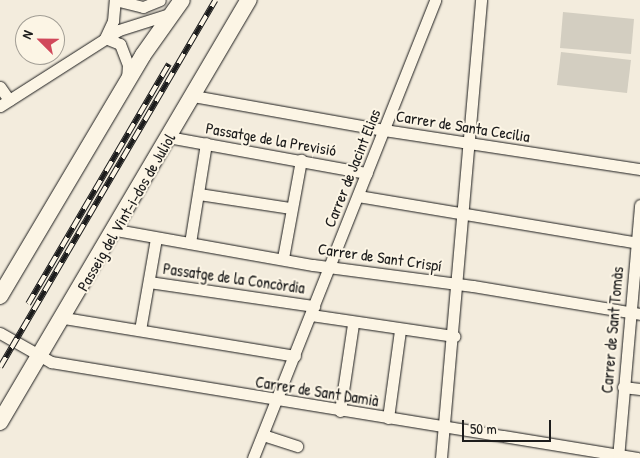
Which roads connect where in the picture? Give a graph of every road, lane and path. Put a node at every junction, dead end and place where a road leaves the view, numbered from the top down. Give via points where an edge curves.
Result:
1 (115, 0) edge
2 (160, 0) edge
3 (250, 0) edge
4 (434, 0) edge
5 (481, 0) edge
6 (178, 7) edge
7 (105, 38) junction
8 (127, 83) junction
9 (0, 87) edge
10 (193, 96) junction
11 (4, 103) edge
12 (384, 130) junction
13 (168, 137) junction
14 (469, 142) junction
15 (206, 143) junction
16 (301, 160) junction
17 (640, 169) edge
18 (367, 172) junction
19 (200, 194) junction
20 (358, 196) junction
21 (640, 205) edge
22 (291, 208) junction
23 (463, 214) junction
24 (116, 230) junction
25 (156, 238) junction
26 (638, 242) edge
27 (190, 243) junction
28 (283, 258) junction
29 (329, 268) junction
30 (149, 282) junction
31 (459, 284) junction
32 (0, 296) edge
33 (312, 311) junction
34 (635, 313) edge
35 (64, 318) junction
36 (353, 324) junction
37 (140, 330) junction
38 (400, 330) junction
39 (0, 333) edge
40 (454, 336) junction
41 (295, 356) junction
42 (40, 357) junction
43 (623, 387) junction
44 (640, 389) edge
45 (276, 401) junction
46 (340, 411) junction
47 (388, 418) junction
48 (0, 422) edge
49 (445, 427) junction
50 (263, 435) junction
51 (297, 446) dead end
52 (618, 456) edge
53 (253, 458) edge
54 (442, 458) edge
55 (637, 458) edge

1 - 2 street via 143,7
1 - 7 street via 113,21
3 - 10 street, Passeig del Vint-i-dos de Juliol
4 - 12 street, Carrer de Jacint Elias
5 - 14 street
6 - 7 street
6 - 8 street
7 - 8 street via 120,44 126,54
7 - 11 street
8 - 32 street
9 - 11 street
10 - 12 street, Carrer de Santa Cecilia
10 - 13 street, Passeig del Vint-i-dos de Juliol
12 - 14 street, Carrer de Santa Cecilia
12 - 18 street, Carrer de Jacint Elias
13 - 15 street, Passatge de la Previsió
13 - 24 street, Passeig del Vint-i-dos de Juliol
14 - 17 street, Carrer de Santa Cecilia
14 - 23 street
15 - 16 street, Passatge de la Previsió
15 - 19 street
16 - 18 street, Passatge de la Previsió
16 - 22 street
18 - 20 street, Carrer de Jacint Elias
19 - 22 street
19 - 27 street
20 - 23 street
20 - 29 street, Carrer de Jacint Elias
21 - 26 street, Carrer de Sant Tomàs
22 - 28 street
23 - 26 street
23 - 31 street
24 - 25 street, Carrer de Sant Crispí
24 - 35 street, Passeig del Vint-i-dos de Juliol
25 - 27 street, Carrer de Sant Crispí
25 - 30 street
26 - 34 street, Carrer de Sant Tomàs
27 - 28 street, Carrer de Sant Crispí
28 - 29 street, Carrer de Sant Crispí
29 - 31 street, Carrer de Sant Crispí
29 - 33 street, Carrer de Jacint Elias
30 - 33 street, Passatge de la Concòrdia
30 - 37 street
31 - 34 street, Carrer de Sant Crispí
31 - 40 street
33 - 36 street, Passatge de la Concòrdia
33 - 41 street, Carrer de Jacint Elias
34 - 43 street, Carrer de Sant Tomàs
35 - 37 street
35 - 42 street, Passeig del Vint-i-dos de Juliol via 52,332
36 - 38 street, Passatge de la Concòrdia
36 - 46 street
37 - 41 street
38 - 40 street, Passatge de la Concòrdia
38 - 47 street
39 - 42 street, Carrer de Sant Damià
40 - 49 street
41 - 45 street, Carrer de Jacint Elias
42 - 45 street, Carrer de Sant Damià via 61,364
42 - 48 street, Passeig del Vint-i-dos de Juliol
43 - 44 street
43 - 52 street, Carrer de Sant Tomàs
45 - 46 street, Carrer de Sant Damià
45 - 50 street, Carrer de Jacint Elias
46 - 47 street, Carrer de Sant Damià
47 - 49 street, Carrer de Sant Damià
49 - 52 street, Carrer de Sant Damià
49 - 54 street
50 - 51 street
50 - 53 street, Carrer de Jacint Elias
52 - 55 street, Carrer de Sant Damià

